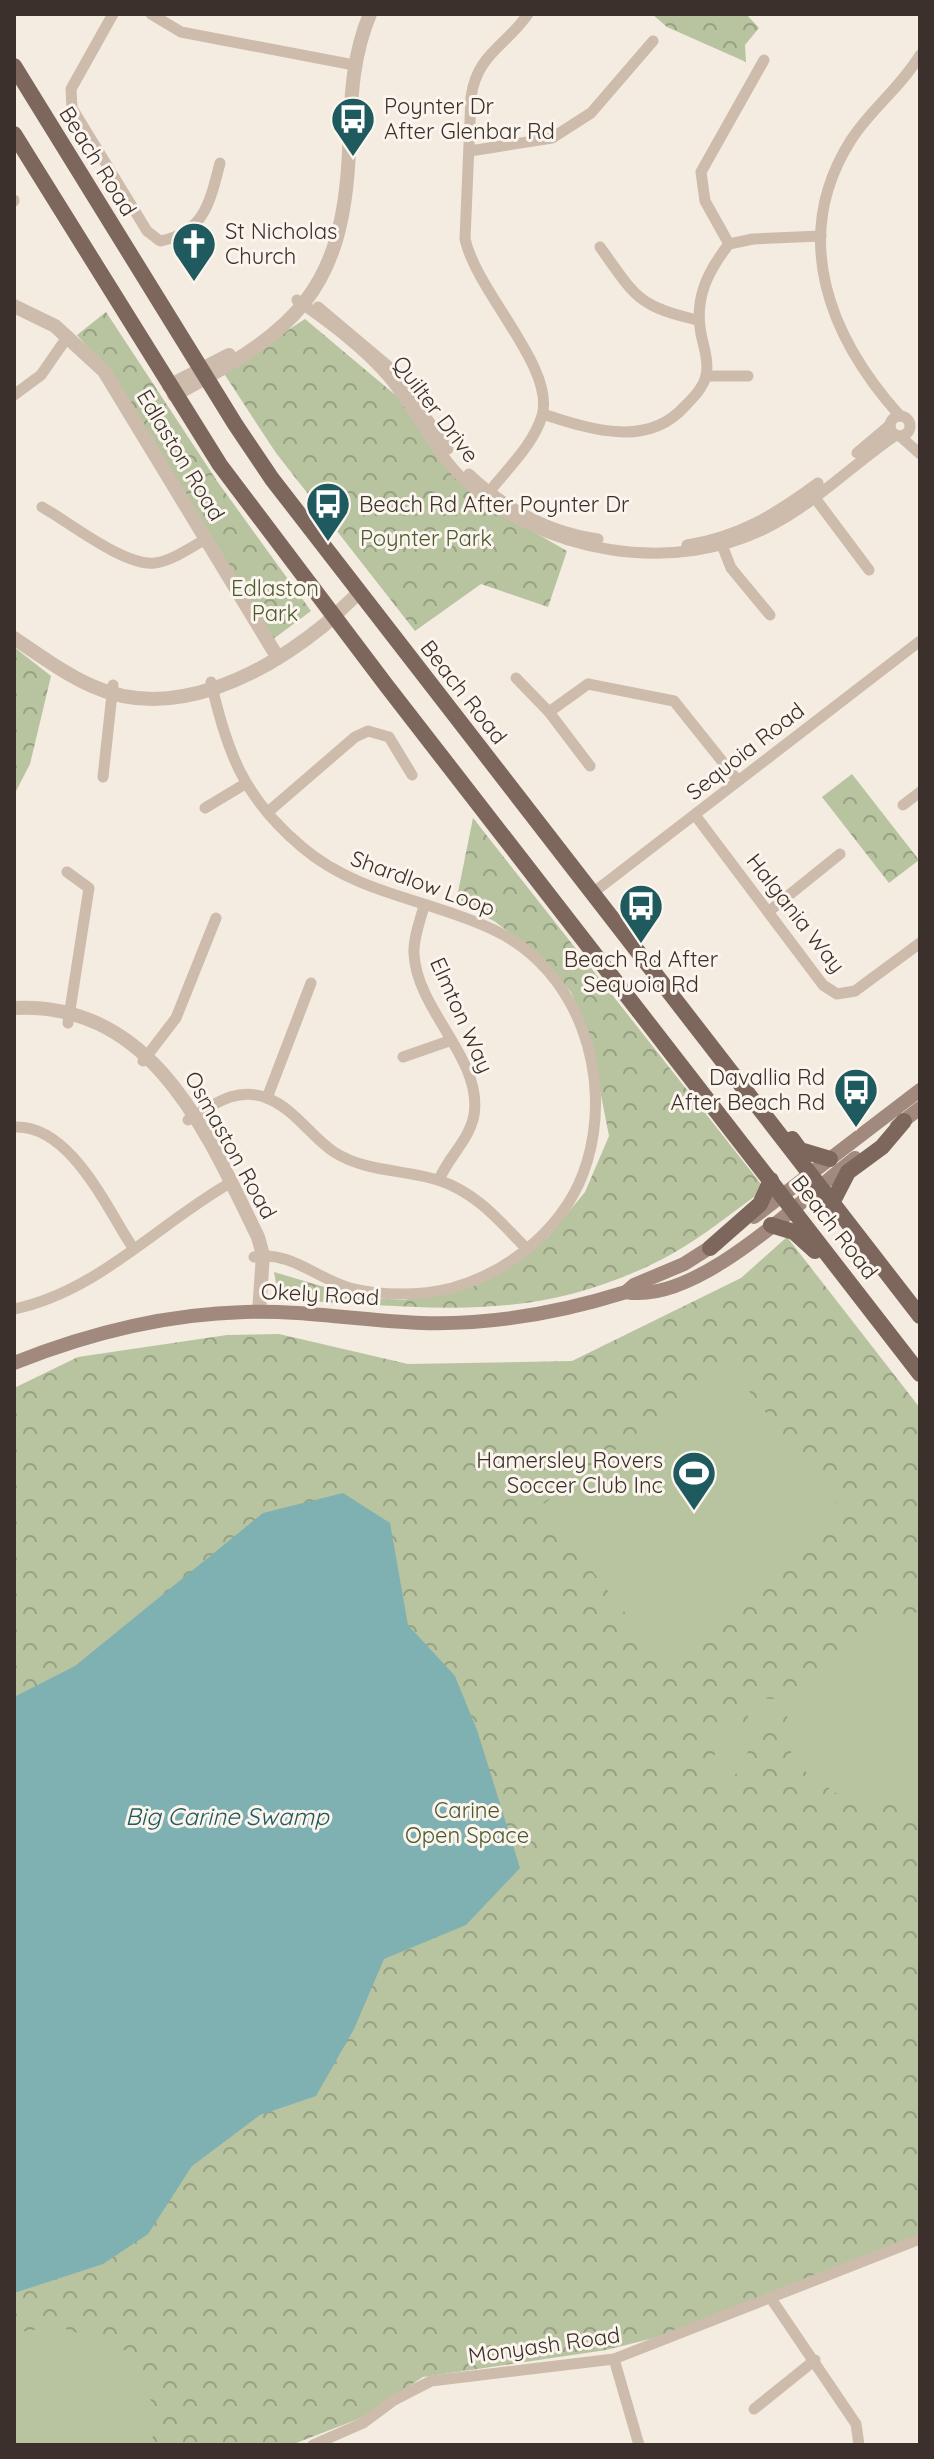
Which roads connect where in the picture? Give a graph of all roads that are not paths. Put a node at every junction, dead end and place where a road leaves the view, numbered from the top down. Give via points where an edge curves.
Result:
1 (113, 14) edge
2 (151, 14) edge
3 (361, 14) edge
4 (370, 14) edge
5 (528, 14) edge
6 (653, 41) dead end
7 (920, 55) edge
8 (764, 60) dead end
9 (350, 64) junction
10 (14, 66) edge
11 (14, 134) edge
12 (470, 151) junction
13 (220, 163) dead end
14 (821, 236) junction
15 (729, 244) junction
16 (600, 247) dead end
17 (302, 299) junction
18 (14, 306) edge
19 (14, 315) edge
20 (698, 320) junction
21 (66, 340) junction
22 (204, 373) junction
23 (706, 376) junction
24 (748, 376) dead end
25 (172, 390) junction
26 (14, 395) edge
27 (543, 414) junction
28 (898, 427) junction
29 (920, 444) edge
30 (920, 454) edge
31 (490, 491) junction
32 (811, 493) junction
33 (42, 507) dead end
34 (203, 541) junction
35 (720, 542) junction
36 (869, 570) dead end
37 (359, 593) junction
38 (332, 614) junction
39 (770, 615) dead end
40 (14, 629) edge
41 (14, 638) edge
42 (919, 644) edge
43 (273, 657) junction
44 (516, 678) dead end
45 (212, 685) junction
46 (112, 689) junction
47 (549, 712) junction
48 (590, 766) dead end
49 (412, 775) dead end
50 (103, 777) dead end
51 (738, 781) junction
52 (245, 784) junction
53 (920, 792) edge
54 (903, 805) dead end
55 (205, 808) dead end
56 (268, 812) junction
57 (695, 815) junction
58 (840, 854) dead end
59 (67, 872) dead end
60 (594, 892) junction
61 (424, 906) junction
62 (768, 912) junction
63 (216, 918) dead end
64 (920, 943) edge
65 (311, 983) dead end
66 (14, 1008) edge
67 (14, 1016) edge
68 (69, 1018) junction
69 (449, 1041) junction
70 (403, 1057) dead end
71 (145, 1058) junction
72 (920, 1090) edge
73 (267, 1098) junction
74 (755, 1102) junction
75 (920, 1108) edge
76 (192, 1118) junction
77 (904, 1121) junction
78 (14, 1127) edge
79 (830, 1159) junction
80 (439, 1180) junction
81 (771, 1180) junction
82 (814, 1180) junction
83 (226, 1185) junction
84 (788, 1202) junction
85 (832, 1203) junction
86 (771, 1225) junction
87 (133, 1248) junction
88 (710, 1248) junction
89 (527, 1249) junction
90 (258, 1256) junction
91 (626, 1292) junction
92 (14, 1309) edge
93 (871, 1310) junction
94 (254, 1312) junction
95 (920, 1316) edge
96 (14, 1363) edge
97 (920, 1374) edge
98 (920, 2239) edge
99 (770, 2297) junction
100 (614, 2359) junction
101 (815, 2360) junction
102 (754, 2409) dead end
103 (313, 2445) edge
104 (639, 2445) edge
105 (859, 2445) edge

1 - 13 street via 71,89 72,108 147,231 160,241 177,238 206,214
2 - 9 street via 181,32
3 - 9 street
4 - 9 street
5 - 12 street via 483,61 474,80
6 - 12 street via 591,113 552,138
7 - 14 street via 842,156 824,204
8 - 15 street via 701,172 705,201
9 - 17 street via 346,208 329,264
10 - 22 main road, Beach Road
11 - 25 main road, Beach Road
12 - 27 street via 465,239 470,261 537,370
14 - 15 street
14 - 28 street via 829,305 838,328
15 - 20 street via 703,282
16 - 20 street via 630,290 657,311
17 - 22 street
17 - 31 street, Quilter Drive via 394,371 456,460
17 - 35 street, Quilter Drive via 388,376 458,474 523,524 575,543 665,553
18 - 21 street, Edlaston Road
19 - 21 street, Edlaston Road
20 - 23 street
21 - 26 street via 41,375
21 - 34 street, Edlaston Road via 106,388
22 - 25 street
22 - 37 main road, Beach Road via 272,479
23 - 24 street
23 - 27 street via 670,423 634,433 593,430
25 - 38 main road, Beach Road via 220,465
27 - 31 street via 527,445
28 - 29 street
28 - 30 street
28 - 32 street, Quilter Drive
31 - 35 street, Quilter Drive via 534,520 579,535 675,546
32 - 35 street, Quilter Drive
32 - 36 street
33 - 34 street via 121,555 148,563
34 - 43 street, Edlaston Road
35 - 39 street via 731,568
37 - 38 street
37 - 60 main road, Beach Road
38 - 43 street
38 - 81 main road, Beach Road
40 - 46 street
41 - 46 street via 70,674
42 - 51 street, Sequoia Road
43 - 45 street
44 - 47 street
45 - 46 street via 170,697
45 - 52 street, Shardlow Loop via 229,754
46 - 50 street
47 - 48 street
47 - 51 street via 588,684 674,701
49 - 56 street via 389,737 368,731
51 - 57 street, Sequoia Road
52 - 55 street
52 - 56 street, Shardlow Loop
53 - 54 street
56 - 61 street, Shardlow Loop via 329,868
57 - 60 street, Sequoia Road
57 - 62 street, Halgania Way
58 - 62 street
59 - 68 street via 89,888
60 - 74 main road, Beach Road
61 - 69 street, Elmton Way via 413,953 419,980
61 - 89 street, Shardlow Loop via 495,930 527,951 565,994 589,1049 597,1102 595,1135 583,1176 566,1207
62 - 64 street, Halgania Way via 823,985 837,994 855,991
63 - 71 street via 176,1018
65 - 73 street
66 - 68 street, Osmaston Road
67 - 68 street, Osmaston Road
68 - 71 street, Osmaston Road
69 - 70 street
69 - 80 street, Elmton Way via 470,1075 474,1117
71 - 76 street, Osmaston Road
72 - 79 main road
73 - 76 street via 235,1094
73 - 80 street via 353,1161
74 - 79 main road via 776,1117 800,1150
74 - 82 main road, Beach Road
75 - 77 main road
76 - 83 street, Osmaston Road
77 - 82 main road
77 - 85 main road via 882,1147 848,1172
78 - 87 street via 56,1138
79 - 82 main road
80 - 89 street via 476,1197
81 - 84 main road, Beach Road
81 - 88 main road via 760,1204
82 - 84 main road
82 - 85 main road, Beach Road
83 - 87 street
83 - 90 street, Osmaston Road
84 - 86 main road, Okely Road
84 - 88 main road, Okely Road
84 - 93 main road, Beach Road
85 - 95 main road, Beach Road
86 - 91 main road, Okely Road via 696,1277 636,1294
86 - 93 main road via 803,1238
87 - 92 street via 74,1290
88 - 91 main road, Okely Road
89 - 90 street, Shardlow Loop via 506,1265 453,1287 402,1293 348,1287 283,1257
90 - 94 street, Osmaston Road
91 - 94 main road, Okely Road via 505,1320 421,1323
93 - 97 main road, Beach Road
94 - 96 main road, Okely Road via 162,1318
98 - 99 street, Monyash Road
99 - 100 street, Monyash Road
99 - 101 street
100 - 103 street, Monyash Road via 431,2381 363,2423
100 - 104 street
101 - 102 street
101 - 105 street via 856,2424

